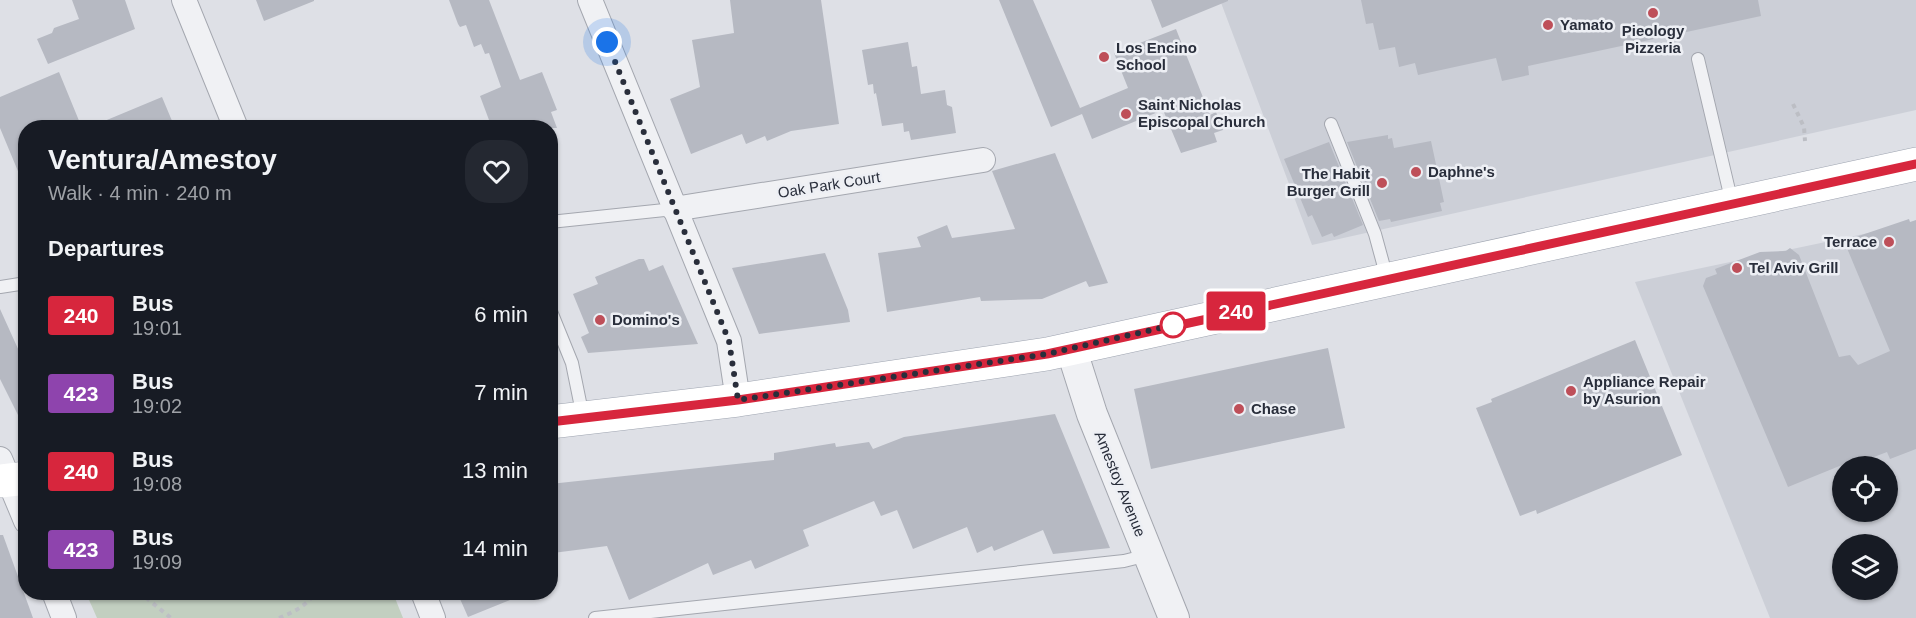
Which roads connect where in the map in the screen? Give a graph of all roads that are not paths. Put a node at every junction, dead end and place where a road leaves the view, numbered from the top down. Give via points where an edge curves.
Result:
1 (184, 0) edge
2 (590, 0) edge
3 (1698, 59) dead end
4 (233, 120) edge
5 (1331, 124) dead end
6 (983, 160) dead end
7 (1916, 164) edge
8 (1732, 203) junction
9 (674, 209) junction
10 (558, 221) edge
11 (1387, 278) junction
12 (18, 285) edge
13 (0, 287) edge
14 (558, 335) edge
15 (1071, 348) junction
16 (738, 400) junction
17 (583, 418) junction
18 (558, 421) edge
19 (8, 475) edge
20 (18, 501) edge
21 (1149, 555) junction
22 (57, 600) edge
23 (426, 600) edge
24 (64, 618) edge
25 (433, 618) edge
26 (595, 618) edge
27 (1174, 618) edge

1 - 4 street
2 - 9 street
3 - 8 lane
5 - 11 lane via 1375,234
6 - 9 street, Oak Park Court
7 - 8 main road
8 - 11 main road
9 - 10 lane
9 - 16 street via 729,341
11 - 15 main road
12 - 13 lane
14 - 17 lane via 572,363
15 - 16 main road
15 - 21 street, Amestoy Avenue via 1089,406
16 - 17 main road
17 - 18 main road
19 - 20 street
21 - 26 lane via 1124,561
21 - 27 street, Amestoy Avenue
22 - 24 street
23 - 25 street

